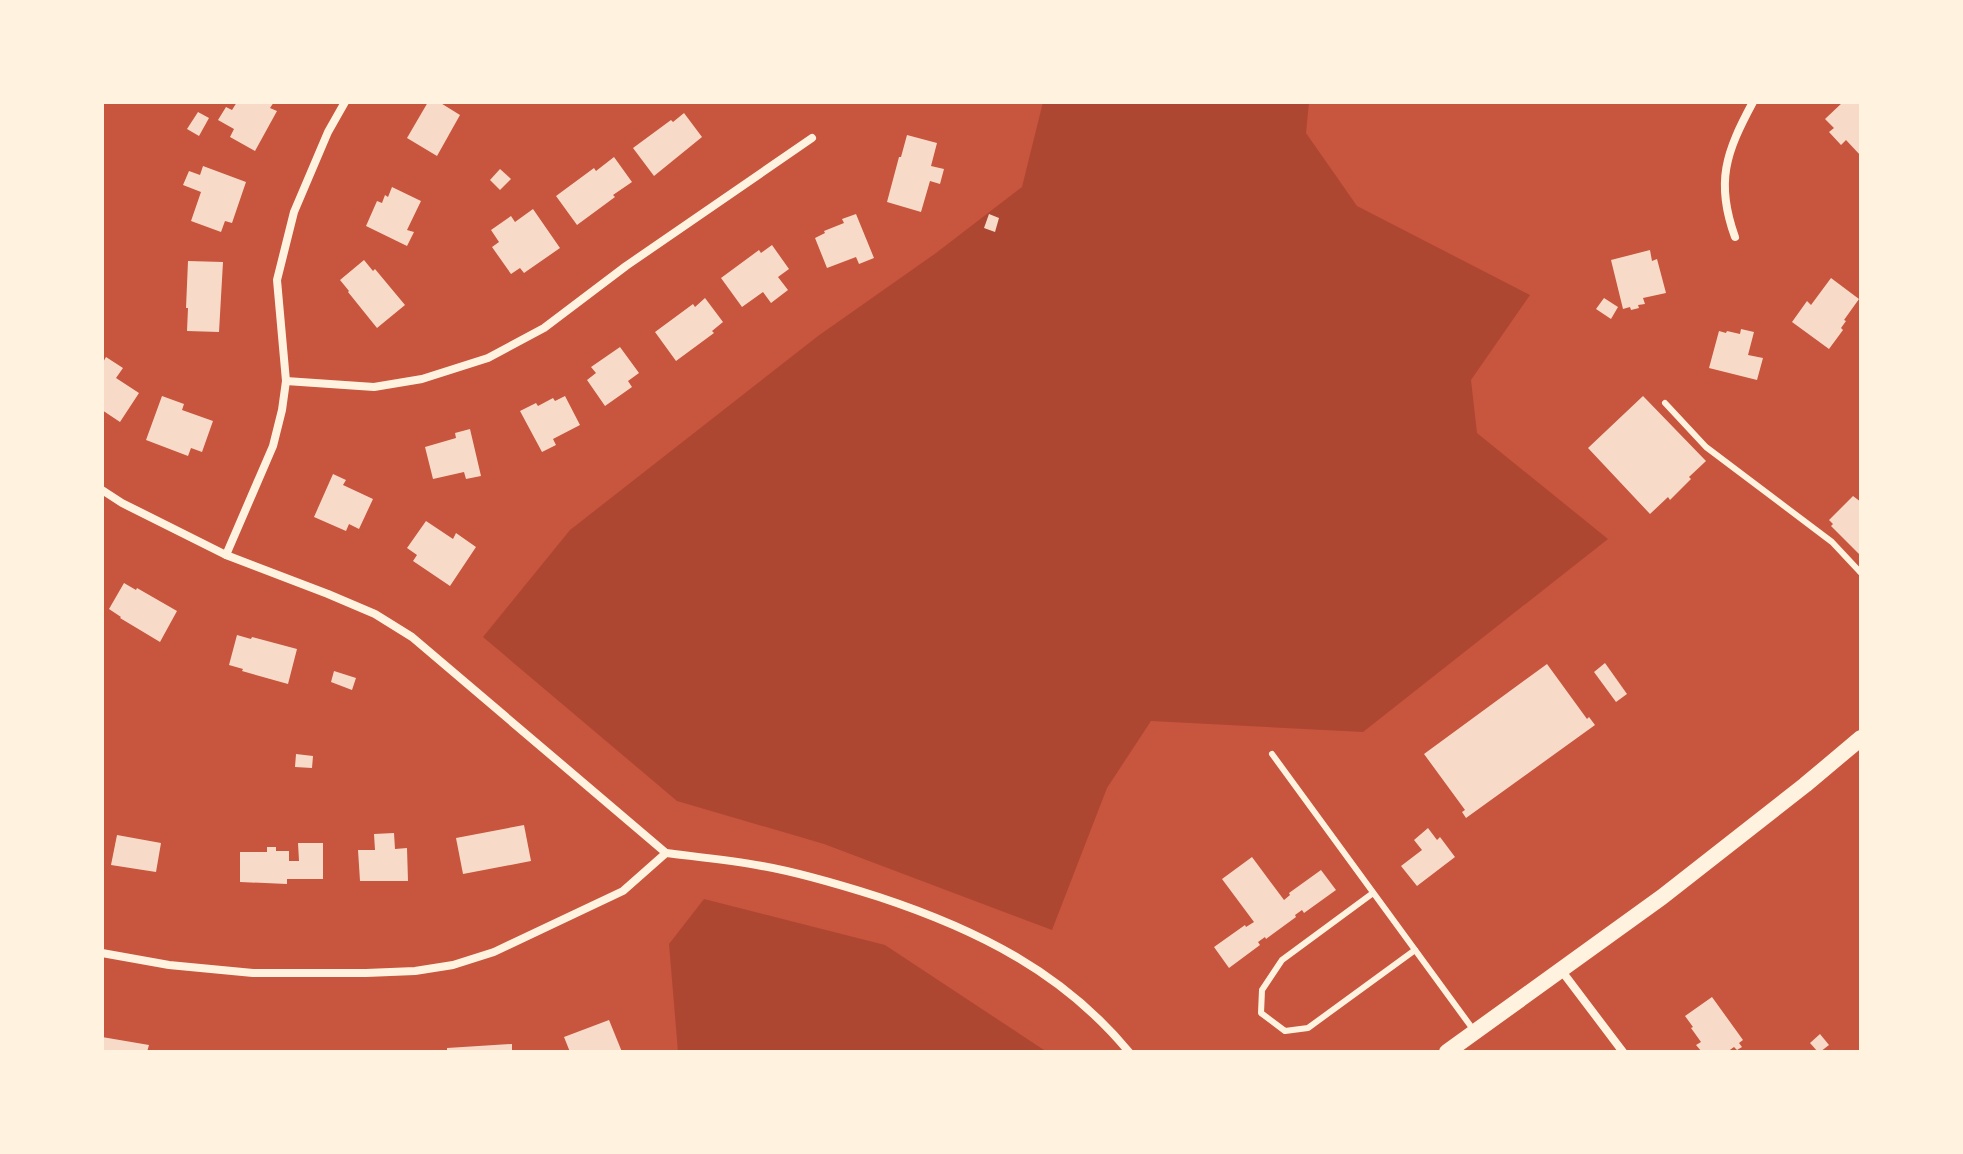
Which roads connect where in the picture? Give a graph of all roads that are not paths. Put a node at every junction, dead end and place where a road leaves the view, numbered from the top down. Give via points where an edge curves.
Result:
1 (345, 102) edge
2 (1753, 102) edge
3 (812, 138) dead end
4 (1735, 237) dead end
5 (286, 381) junction
6 (1665, 403) dead end
7 (102, 490) edge
8 (226, 555) junction
9 (1861, 573) edge
10 (1861, 738) edge
11 (1272, 754) dead end
12 (666, 853) junction
13 (1373, 893) junction
14 (1415, 950) junction
15 (102, 953) edge
16 (1560, 970) junction
17 (1475, 1032) junction
18 (1129, 1052) edge
19 (1447, 1052) edge
20 (1623, 1052) edge

1 - 5 street via 294,212 277,280
2 - 4 street via 1725,173 1725,204
3 - 5 street via 544,328 488,358 422,379 374,387
5 - 8 street via 273,446
6 - 9 lane via 1706,447 1832,542
7 - 8 street
8 - 12 street via 375,614 412,637
10 - 16 main road via 1662,897
11 - 13 lane
12 - 15 street via 623,891 494,952 453,965 390,972 253,973
12 - 18 street via 805,875 949,922 1028,962 1080,1002
13 - 14 lane
13 - 14 lane via 1282,960 1262,990 1261,1013 1285,1031 1308,1028
14 - 17 lane
16 - 17 main road
16 - 20 street
17 - 19 main road

